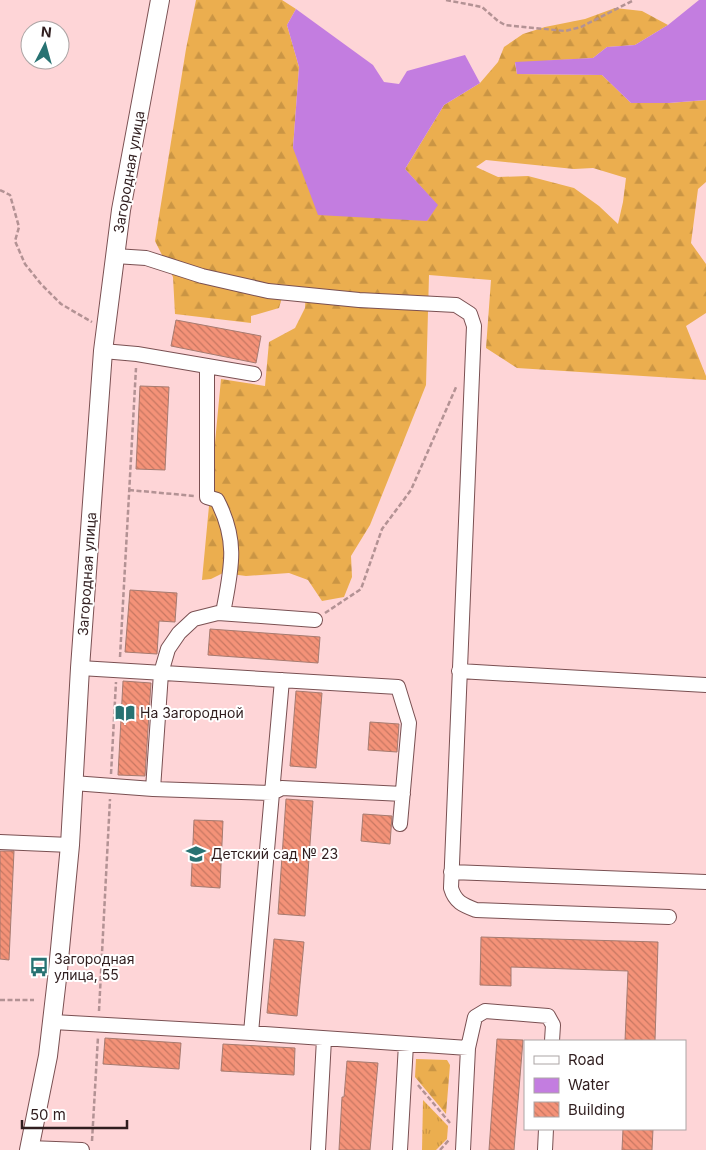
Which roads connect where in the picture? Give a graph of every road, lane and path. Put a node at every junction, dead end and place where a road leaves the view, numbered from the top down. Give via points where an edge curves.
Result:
1 (160, 0) edge
2 (446, 0) edge
3 (634, 0) edge
4 (0, 190) edge
5 (115, 256) junction
6 (106, 330) junction
7 (103, 351) junction
8 (137, 354) junction
9 (207, 366) junction
10 (472, 371) junction
11 (254, 374) dead end
12 (129, 490) junction
13 (207, 497) junction
14 (223, 613) junction
15 (315, 620) joint
16 (80, 668) junction
17 (120, 670) junction
18 (459, 671) junction
19 (161, 672) junction
20 (282, 680) junction
21 (706, 685) edge
22 (74, 783) junction
23 (111, 786) junction
24 (153, 789) junction
25 (272, 793) junction
26 (403, 794) junction
27 (400, 824) dead end
28 (0, 842) edge
29 (70, 844) junction
30 (451, 872) junction
31 (706, 882) edge
32 (669, 917) dead end
33 (0, 1000) edge
34 (34, 1000) dead end
35 (53, 1022) junction
36 (98, 1025) junction
37 (251, 1034) junction
38 (324, 1038) junction
39 (552, 1040) edge
40 (406, 1044) junction
41 (468, 1048) junction
42 (404, 1069) junction
43 (451, 1124) dead end
44 (546, 1130) edge
45 (451, 1138) dead end
46 (445, 1145) junction
47 (29, 1149) edge
48 (82, 1150) edge
49 (92, 1150) edge
50 (318, 1150) edge
51 (400, 1150) edge
52 (440, 1150) edge
53 (444, 1150) edge
54 (463, 1150) edge
55 (545, 1150) edge

1 - 5 main road, Загородная улица via 133,138
2 - 3 path via 482,7 505,25 564,31 582,27
4 - 6 path via 10,196 19,227 15,241 25,264 61,304
5 - 6 main road, Загородная улица
5 - 10 lane via 146,258 202,276 268,291 456,305 470,314 474,326
6 - 7 main road, Загородная улица
7 - 8 lane
7 - 16 main road, Загородная улица
8 - 9 lane
8 - 12 path
9 - 11 lane
9 - 13 lane
10 - 15 path via 458,382 411,490 382,529 361,589
10 - 18 lane
12 - 13 path
12 - 17 path
13 - 14 lane via 217,500 231,535 231,568
14 - 15 lane
14 - 19 lane via 194,619 179,633 168,649
16 - 17 lane
16 - 22 main road, Загородная улица
17 - 19 lane
17 - 23 path via 116,683
18 - 21 lane
18 - 30 lane
19 - 20 lane
19 - 24 lane
20 - 25 lane
20 - 26 lane via 398,687 408,723
22 - 23 lane
22 - 29 main road, Загородная улица
23 - 24 lane
23 - 36 path
24 - 25 lane
25 - 26 lane via 282,788
25 - 37 lane
26 - 27 lane
28 - 29 lane
29 - 35 main road, Загородная улица
30 - 31 lane
30 - 32 lane via 454,899 476,910
33 - 34 path
35 - 36 lane
35 - 47 main road, Загородная улица
36 - 37 lane
36 - 49 path
37 - 38 lane
38 - 40 lane
38 - 50 lane
39 - 41 lane via 553,1025 548,1016 485,1011 475,1016
40 - 41 lane
40 - 42 lane
41 - 54 lane
42 - 43 path
42 - 51 lane
44 - 55 lane
45 - 46 path
46 - 52 path
46 - 53 path
47 - 48 lane

